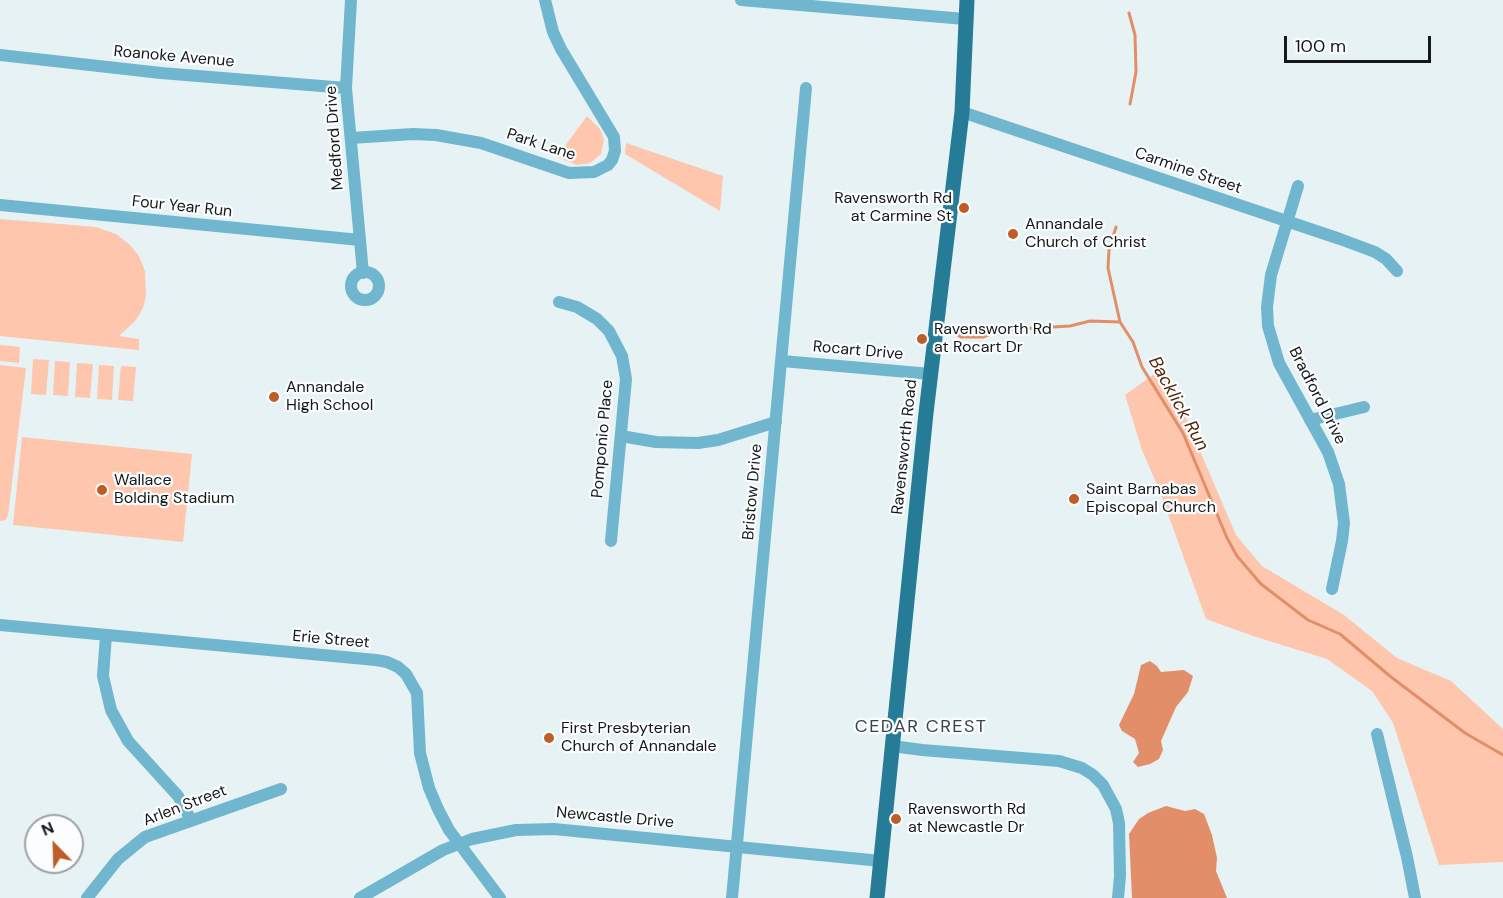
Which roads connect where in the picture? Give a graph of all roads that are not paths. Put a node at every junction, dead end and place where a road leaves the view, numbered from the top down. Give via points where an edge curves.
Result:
1 (351, 0) edge
2 (545, 0) edge
3 (741, 0) edge
4 (967, 0) edge
5 (965, 19) junction
6 (0, 55) edge
7 (346, 88) junction
8 (806, 88) dead end
9 (962, 112) junction
10 (351, 138) junction
11 (1298, 186) dead end
12 (0, 205) edge
13 (1288, 222) junction
14 (360, 240) junction
15 (1397, 271) dead end
16 (363, 273) dead end
17 (559, 302) dead end
18 (782, 361) junction
19 (931, 374) junction
20 (1364, 407) dead end
21 (1310, 420) junction
22 (776, 422) junction
23 (621, 436) junction
24 (611, 541) dead end
25 (1332, 589) dead end
26 (0, 625) edge
27 (105, 635) junction
28 (1377, 734) dead end
29 (892, 746) junction
30 (281, 789) dead end
31 (191, 820) junction
32 (459, 844) junction
33 (738, 847) junction
34 (881, 861) junction
35 (87, 898) edge
36 (360, 898) edge
37 (500, 898) edge
38 (732, 898) edge
39 (877, 898) edge
40 (1118, 898) edge
41 (1415, 898) edge

1 - 7 street, Medford Drive
2 - 10 street, Park Lane via 561,49 614,137 615,151 608,165 594,172 569,173 481,143 436,135
3 - 5 street
4 - 5 main road, Ravensworth Road
5 - 9 main road, Ravensworth Road
6 - 7 street, Roanoke Avenue
7 - 10 street, Medford Drive
8 - 18 street, Bristow Drive
9 - 13 street, Carmine Street
9 - 19 main road, Ravensworth Road
10 - 14 street, Medford Drive
11 - 13 street, Bradford Drive
12 - 14 street, Four Year Run
13 - 15 street, Carmine Street via 1375,252
13 - 21 street, Bradford Drive via 1270,275 1268,326 1279,363
14 - 16 street, Medford Drive
17 - 23 street, Pomponio Place via 590,313 617,342 626,379
18 - 19 street, Rocart Drive
18 - 22 street, Bristow Drive
19 - 29 main road, Ravensworth Road
20 - 21 street
21 - 25 street, Bradford Drive via 1333,465 1343,503 1342,541
22 - 23 street via 699,443
22 - 33 street, Bristow Drive
23 - 24 street, Pomponio Place
26 - 27 street, Erie Street
27 - 31 street via 103,676 111,710 128,741 178,796
27 - 32 street, Erie Street via 376,660 398,667 417,693 420,753 429,788
28 - 41 street
29 - 34 main road, Ravensworth Road
29 - 40 street via 1059,761 1087,771 1103,785 1116,809
30 - 31 street, Arlen Street
31 - 35 street, Arlen Street via 152,834 131,847
32 - 33 street, Newcastle Drive via 494,833 539,828
32 - 36 street, Newcastle Drive
32 - 37 street, Erie Street
33 - 34 street, Newcastle Drive
33 - 38 street, Bristow Drive
34 - 39 main road, Ravensworth Road

